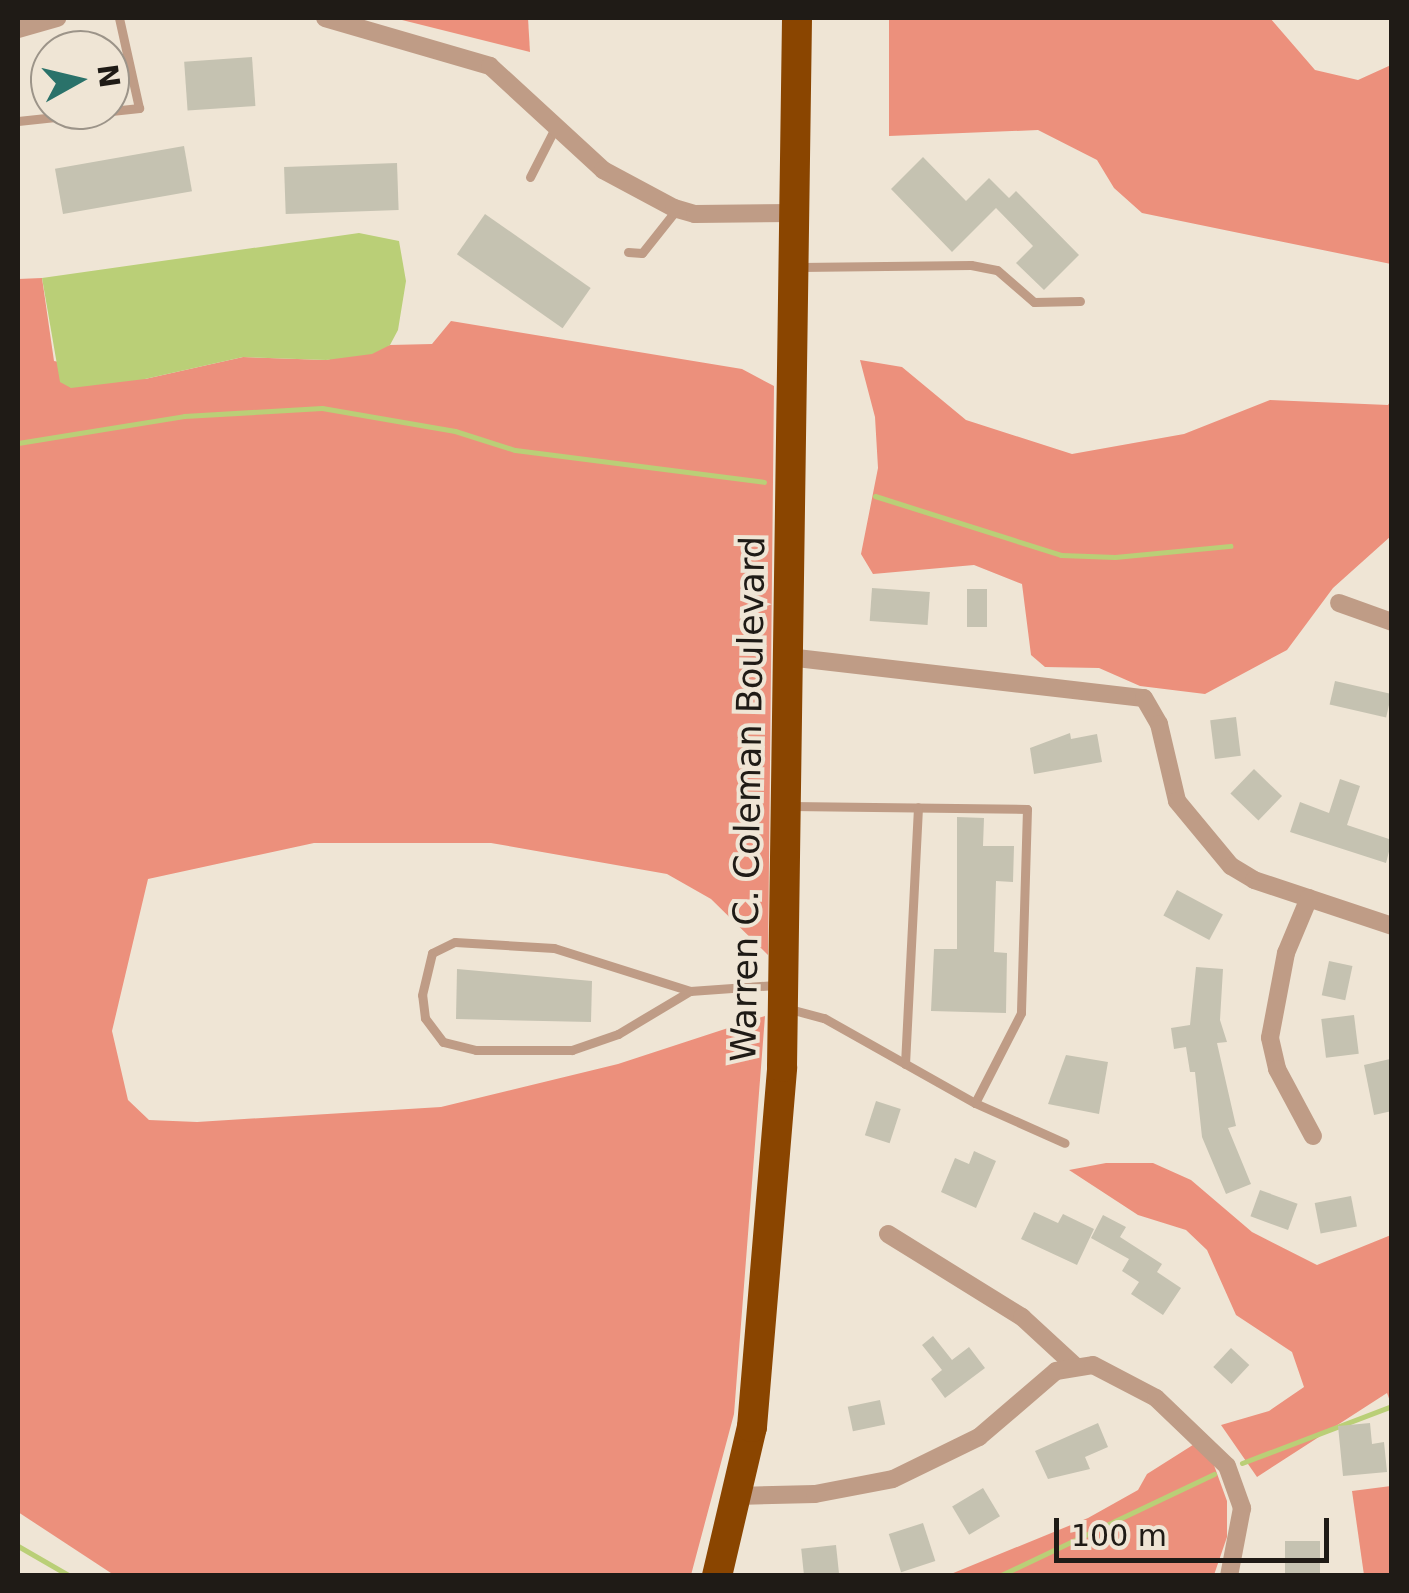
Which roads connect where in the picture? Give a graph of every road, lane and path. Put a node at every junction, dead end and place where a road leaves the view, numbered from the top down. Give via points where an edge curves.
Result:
1 (57, 18) edge
2 (120, 18) edge
3 (325, 18) edge
4 (796, 18) edge
5 (18, 29) edge
6 (18, 121) edge
7 (556, 125) junction
8 (530, 177) dead end
9 (678, 209) junction
10 (794, 213) junction
11 (628, 252) dead end
12 (793, 267) junction
13 (1080, 301) dead end
14 (1339, 603) dead end
15 (1392, 622) edge
16 (788, 657) junction
17 (788, 806) junction
18 (918, 807) junction
19 (1309, 898) junction
20 (1392, 926) edge
21 (690, 991) junction
22 (784, 996) junction
23 (905, 1064) junction
24 (975, 1103) junction
25 (1313, 1136) dead end
26 (1066, 1142) dead end
27 (888, 1234) dead end
28 (1074, 1365) junction
29 (737, 1496) junction
30 (718, 1576) edge
31 (1229, 1576) edge

1 - 5 street
2 - 6 lane via 139,108
3 - 7 street via 470,56 526,94
4 - 10 highway, Warren C. Coleman Boulevard
7 - 8 lane
7 - 9 street via 628,188
9 - 10 street
9 - 11 lane via 642,252
10 - 12 highway, Warren C. Coleman Boulevard
12 - 13 lane via 971,266 997,270 1034,302
12 - 16 highway, Warren C. Coleman Boulevard
14 - 15 street
16 - 17 highway, Warren C. Coleman Boulevard
16 - 19 street via 1144,698 1188,820 1231,866
17 - 18 lane
17 - 22 highway, Warren C. Coleman Boulevard
18 - 23 lane
18 - 24 lane via 1028,810 1021,1013
19 - 20 street
19 - 25 street via 1286,953 1270,1038 1277,1069
21 - 21 lane via 554,948 498,940 455,942 432,952 422,995 424,1018 443,1042 476,1050 572,1050 618,1034
21 - 22 lane
22 - 23 lane
22 - 29 highway, Warren C. Coleman Boulevard via 766,1317
23 - 24 lane
24 - 26 lane
27 - 28 street via 1022,1317
28 - 29 street via 1056,1371 938,1462 853,1488
28 - 31 street via 1115,1373 1212,1445 1242,1508
29 - 30 highway, Warren C. Coleman Boulevard

